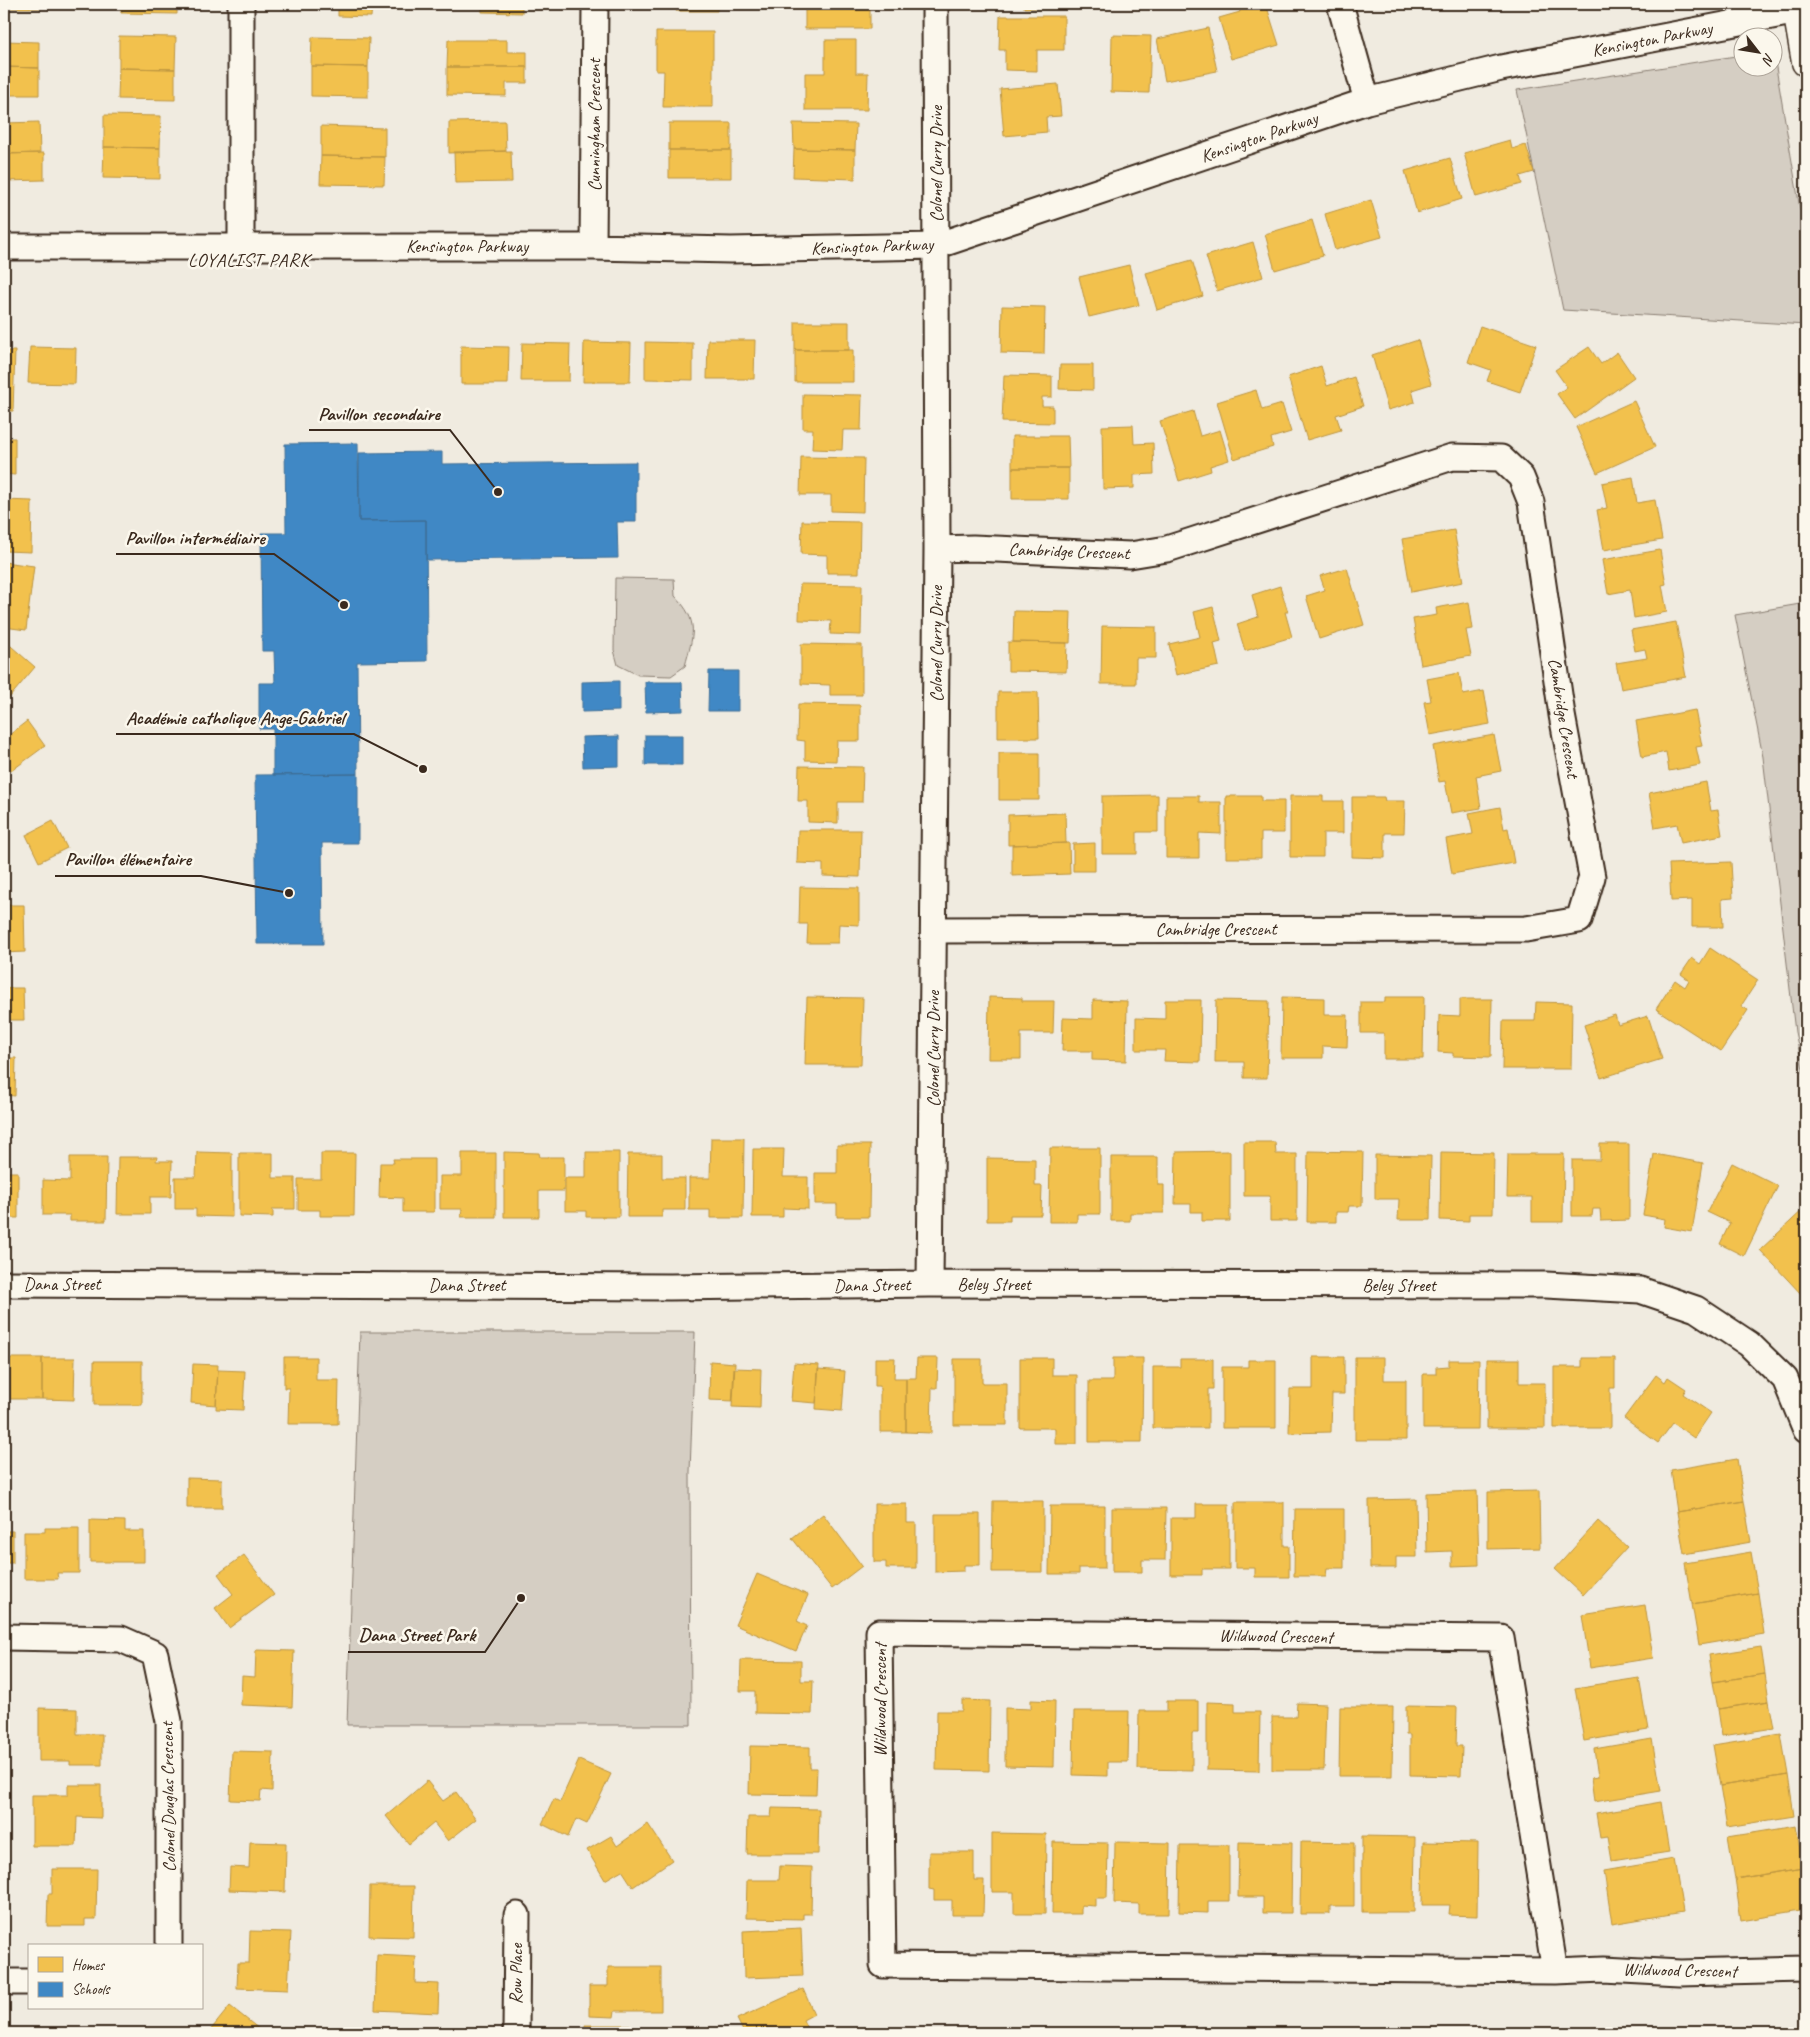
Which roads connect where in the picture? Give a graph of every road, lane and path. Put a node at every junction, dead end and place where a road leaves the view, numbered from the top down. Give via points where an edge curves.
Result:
1 (241, 4) edge
2 (594, 4) edge
3 (935, 4) edge
4 (1340, 4) edge
5 (1797, 7) edge
6 (1806, 62) edge
7 (1367, 101) junction
8 (241, 246) junction
9 (936, 246) junction
10 (4, 247) edge
11 (593, 247) junction
12 (937, 549) junction
13 (934, 930) junction
14 (4, 1284) edge
15 (930, 1284) junction
16 (1806, 1430) edge
17 (4, 1637) edge
18 (517, 1914) dead end
19 (169, 1944) edge
20 (1806, 1970) edge
21 (1554, 1971) junction
22 (4, 1982) edge
23 (28, 1982) edge
24 (516, 2033) edge

1 - 8 street
2 - 11 street, Cunningham Crescent
3 - 9 street, Colonel Curry Drive
4 - 7 street
5 - 6 main road
5 - 7 street, Kensington Parkway via 1501,68
7 - 9 street, Kensington Parkway
8 - 10 street, Kensington Parkway
8 - 11 street, Kensington Parkway
9 - 11 street, Kensington Parkway via 731,250
9 - 12 street, Colonel Curry Drive
12 - 13 street, Colonel Curry Drive
12 - 13 street, Cambridge Crescent via 1130,555 1167,549 1452,457 1501,458 1521,478 1531,502 1562,715 1592,877 1579,920 1526,929
13 - 15 street, Colonel Curry Drive
14 - 15 street, Dana Street via 670,1287
15 - 16 street, Beley Street via 1546,1285 1640,1290 1696,1309 1749,1344 1785,1379
17 - 19 street, Colonel Douglas Crescent via 121,1638 154,1654 169,1721
18 - 24 street, Row Place
20 - 21 street, Wildwood Crescent
21 - 21 street, Wildwood Crescent via 1501,1638 880,1632 883,1965
22 - 23 street

